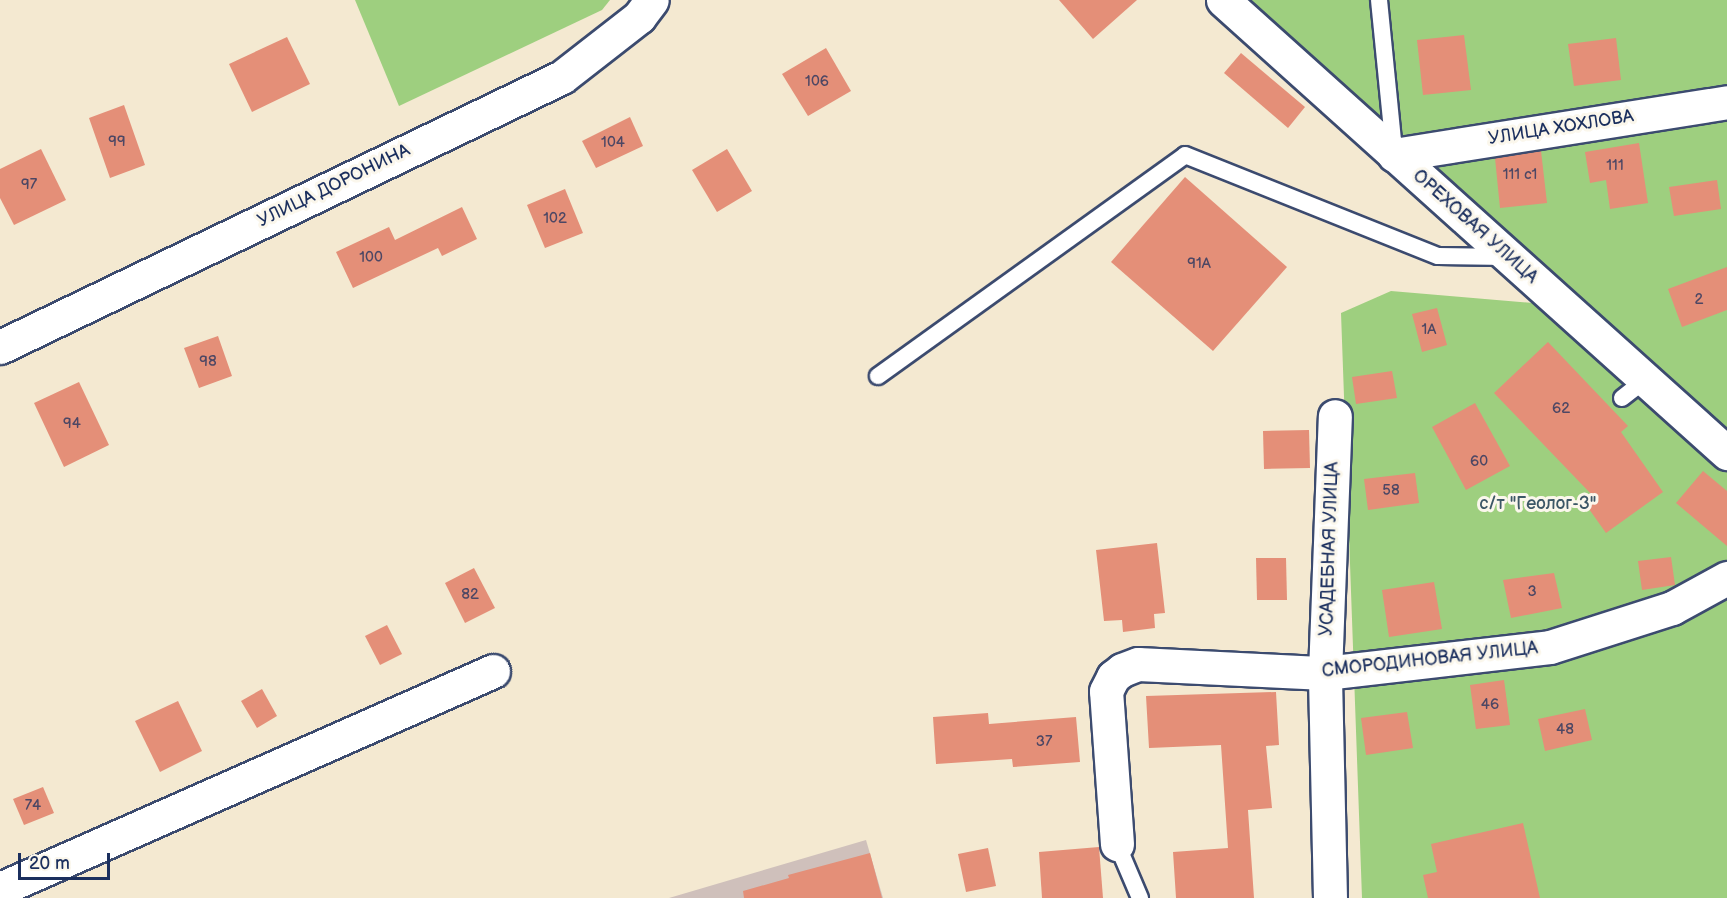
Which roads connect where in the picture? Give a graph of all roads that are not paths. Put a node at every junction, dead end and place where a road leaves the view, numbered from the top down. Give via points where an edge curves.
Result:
1 (652, 0) edge
2 (1223, 0) edge
3 (1379, 0) edge
4 (1727, 102) edge
5 (1394, 155) junction
6 (1508, 257) junction
7 (0, 347) edge
8 (878, 376) dead end
9 (1335, 416) dead end
10 (1727, 453) edge
11 (1727, 578) edge
12 (493, 671) dead end
13 (1325, 673) junction
14 (1117, 844) joint
15 (0, 889) edge
16 (1140, 898) edge
17 (1330, 898) edge

1 - 7 street, УЛИЦА ДОРОНИНА via 639,17 562,77
2 - 5 street, ОРЕХОВАЯ УЛИЦА
3 - 5 lane
4 - 5 street, УЛИЦА ХОХЛОВА
5 - 6 street, ОРЕХОВАЯ УЛИЦА
6 - 8 lane via 1438,256 1185,155
6 - 10 street, ОРЕХОВАЯ УЛИЦА via 1634,389
9 - 13 street, УСАДЕБНАЯ УЛИЦА
11 - 13 street, СМОРОДИНОВАЯ УЛИЦА via 1672,608 1550,647
12 - 15 street
13 - 14 street, СМОРОДИНОВАЯ УЛИЦА via 1138,664 1113,677 1106,691
13 - 17 street, УСАДЕБНАЯ УЛИЦА
14 - 16 lane

